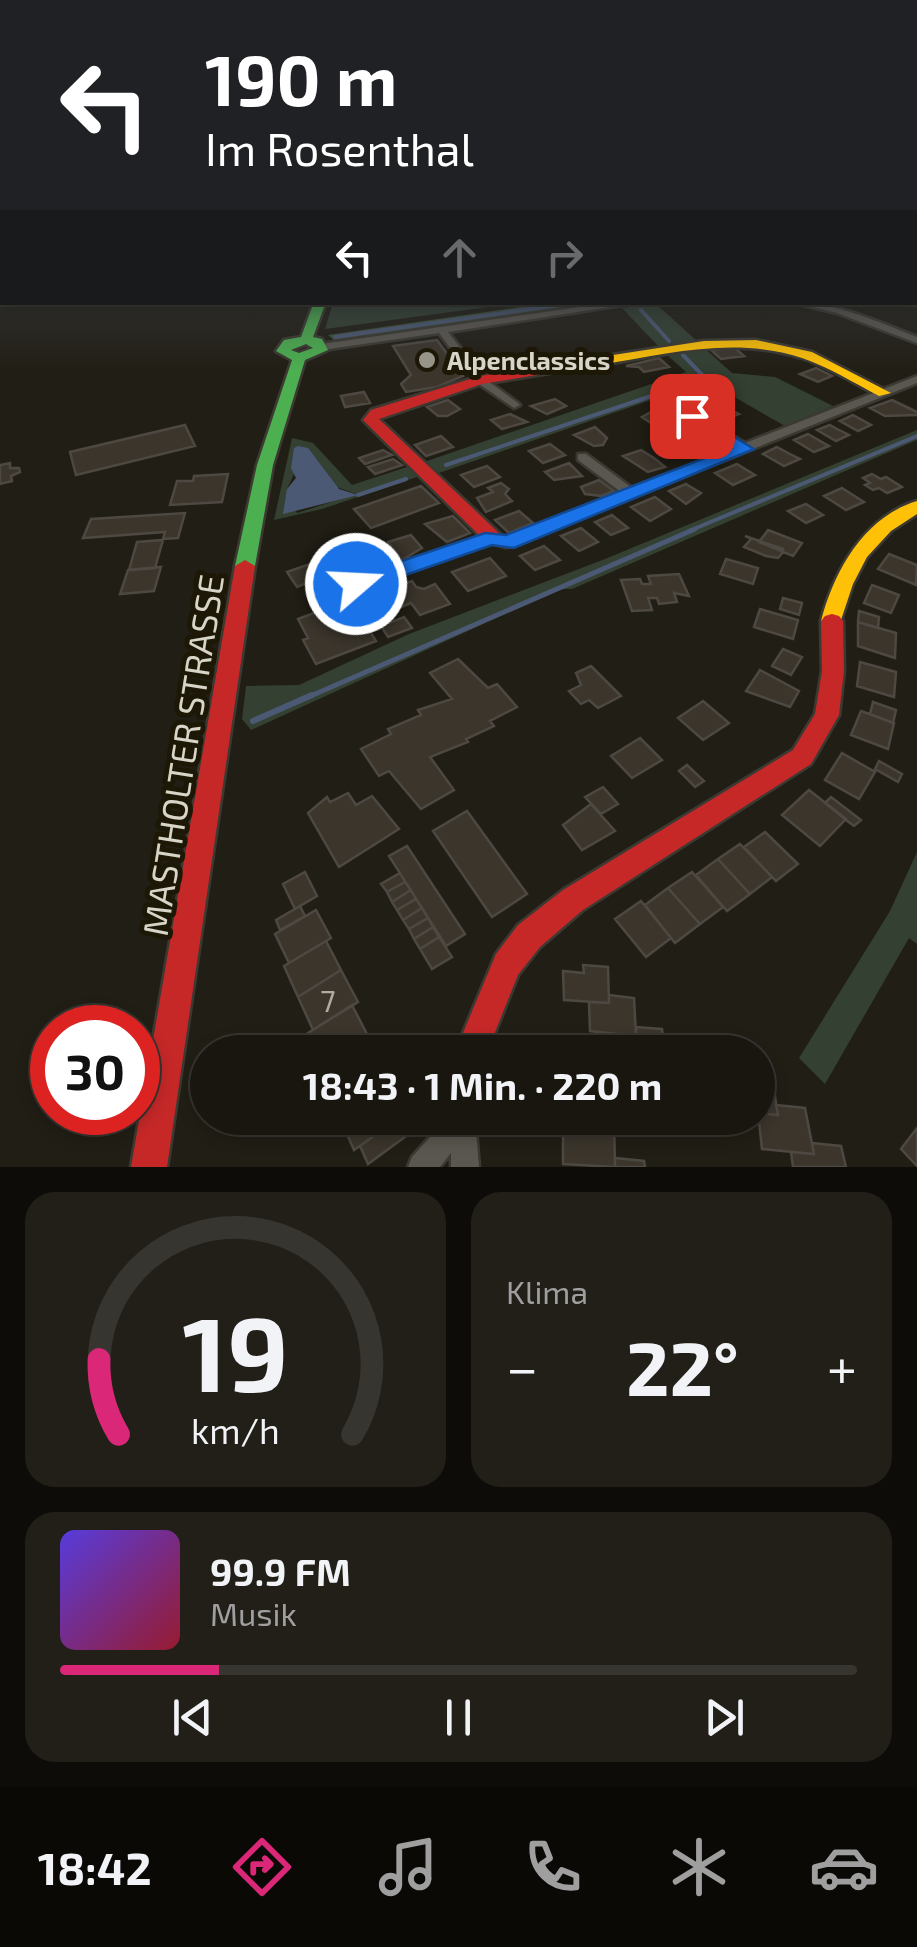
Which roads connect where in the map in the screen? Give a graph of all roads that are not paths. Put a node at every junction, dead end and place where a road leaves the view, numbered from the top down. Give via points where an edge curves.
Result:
1 (319, 305) edge
2 (617, 305) edge
3 (810, 305) edge
4 (845, 305) edge
5 (839, 311) junction
6 (442, 330) junction
7 (917, 340) edge
8 (309, 348) junction
9 (480, 380) junction
10 (917, 380) edge
11 (884, 392) junction
12 (514, 404) dead end
13 (692, 416) dead end
14 (745, 449) junction
15 (582, 456) dead end
16 (632, 494) junction
17 (917, 506) edge
18 (492, 538) junction
19 (356, 584) dead end
20 (478, 1035) edge
21 (444, 1135) edge
22 (463, 1135) edge
23 (149, 1167) edge
24 (422, 1167) edge
25 (465, 1167) edge

1 - 8 street, MASTHOLTER STRASSE
2 - 6 street
3 - 5 street
4 - 5 street
5 - 7 street
6 - 8 street
6 - 9 street
8 - 23 street, MASTHOLTER STRASSE via 265,465 248,551
9 - 11 street via 727,341 810,356
9 - 12 street
9 - 18 street via 376,413 372,420
10 - 11 street
11 - 14 street
13 - 14 street
14 - 16 street
15 - 16 street
16 - 18 street via 506,543
17 - 20 street via 889,521 857,555 838,590 828,716 802,758 572,900 529,936 507,964
18 - 19 street
21 - 24 street
22 - 25 street

